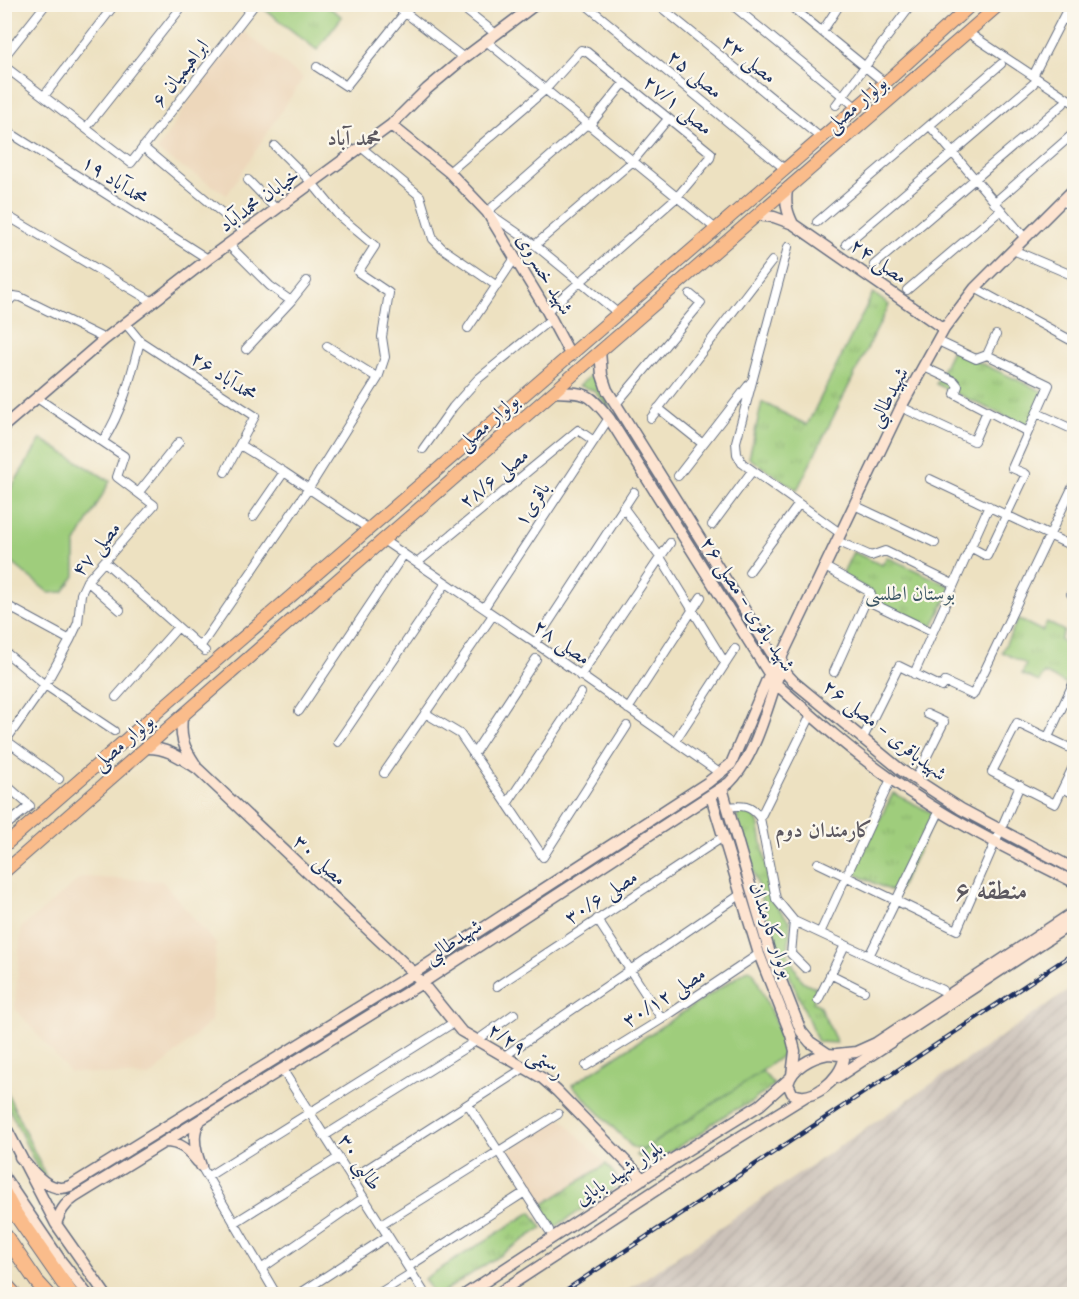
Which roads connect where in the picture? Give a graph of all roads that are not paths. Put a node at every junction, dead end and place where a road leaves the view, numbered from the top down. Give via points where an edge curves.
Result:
1 (46, 4) edge
2 (115, 4) edge
3 (184, 4) edge
4 (255, 4) edge
5 (394, 4) edge
6 (412, 4) edge
7 (458, 4) edge
8 (536, 4) edge
9 (585, 4) edge
10 (657, 4) edge
11 (731, 4) edge
12 (788, 4) edge
13 (840, 4) edge
14 (912, 4) edge
15 (972, 4) edge
16 (1000, 4) edge
17 (1070, 4) edge
18 (405, 13) junction
19 (1063, 18) junction
20 (1074, 24) edge
21 (822, 32) junction
22 (967, 32) junction
23 (496, 34) junction
24 (486, 41) junction
25 (4, 57) edge
26 (464, 58) junction
27 (1001, 64) dead end
28 (4, 66) edge
29 (865, 66) junction
30 (317, 67) dead end
31 (1033, 80) junction
32 (624, 83) junction
33 (885, 83) junction
34 (545, 90) junction
35 (44, 96) junction
36 (843, 96) junction
37 (1074, 103) edge
38 (1063, 104) dead end
39 (836, 105) dead end
40 (856, 107) junction
41 (668, 119) junction
42 (392, 125) junction
43 (588, 125) junction
44 (930, 126) junction
45 (86, 128) junction
46 (4, 129) edge
47 (1074, 133) edge
48 (821, 138) junction
49 (274, 146) dead end
50 (143, 147) junction
51 (362, 148) junction
52 (953, 154) junction
53 (633, 161) junction
54 (785, 169) junction
55 (449, 172) junction
56 (248, 180) dead end
57 (975, 180) junction
58 (312, 183) junction
59 (1074, 189) edge
60 (787, 190) junction
61 (677, 197) junction
62 (1062, 201) junction
63 (994, 202) junction
64 (1074, 207) edge
65 (276, 209) junction
66 (1001, 210) junction
67 (487, 212) junction
68 (4, 214) edge
69 (757, 215) junction
70 (817, 222) dead end
71 (793, 224) junction
72 (716, 229) junction
73 (245, 232) junction
74 (1025, 238) junction
75 (846, 244) dead end
76 (228, 245) junction
77 (534, 245) junction
78 (788, 247) dead end
79 (1013, 250) junction
80 (515, 258) junction
81 (208, 259) junction
82 (772, 261) dead end
83 (874, 265) dead end
84 (1074, 276) edge
85 (307, 280) dead end
86 (580, 282) junction
87 (497, 286) junction
88 (975, 288) junction
89 (907, 290) dead end
90 (690, 294) dead end
91 (153, 302) junction
92 (291, 302) junction
93 (4, 306) edge
94 (619, 314) junction
95 (549, 315) junction
96 (126, 324) junction
97 (468, 328) dead end
98 (944, 328) junction
99 (996, 335) dead end
100 (105, 339) junction
101 (140, 341) junction
102 (938, 341) junction
103 (1074, 342) edge
104 (327, 346) dead end
105 (246, 349) dead end
106 (600, 351) junction
107 (987, 355) junction
108 (571, 356) junction
109 (924, 367) junction
110 (378, 378) junction
111 (753, 380) junction
112 (553, 392) junction
113 (37, 398) junction
114 (616, 404) junction
115 (901, 407) junction
116 (658, 408) junction
117 (987, 411) junction
118 (1037, 413) junction
119 (609, 418) junction
120 (651, 418) dead end
121 (4, 426) edge
122 (1074, 430) edge
123 (1028, 432) junction
124 (103, 441) junction
125 (594, 441) junction
126 (179, 442) dead end
127 (703, 444) junction
128 (240, 445) junction
129 (423, 449) dead end
130 (752, 471) junction
131 (225, 472) dead end
132 (284, 472) junction
133 (678, 476) dead end
134 (930, 479) dead end
135 (1074, 484) edge
136 (309, 488) junction
137 (139, 492) junction
138 (634, 492) dead end
139 (799, 504) junction
140 (854, 505) junction
141 (623, 507) junction
142 (988, 507) junction
143 (1006, 515) junction
144 (253, 517) dead end
145 (712, 525) dead end
146 (369, 529) junction
147 (1050, 536) junction
148 (839, 537) junction
149 (382, 540) junction
150 (670, 543) dead end
151 (935, 543) dead end
152 (969, 548) junction
153 (1074, 548) edge
154 (404, 554) junction
155 (660, 557) junction
156 (105, 562) junction
157 (417, 563) junction
158 (825, 567) junction
159 (749, 572) dead end
160 (87, 581) junction
161 (446, 583) junction
162 (953, 584) junction
163 (870, 592) junction
164 (701, 597) dead end
165 (4, 604) edge
166 (484, 609) junction
167 (120, 610) dead end
168 (692, 612) junction
169 (493, 615) junction
170 (178, 627) junction
171 (932, 632) junction
172 (70, 640) junction
173 (535, 643) junction
174 (735, 650) dead end
175 (4, 651) edge
176 (536, 659) dead end
177 (780, 662) junction
178 (725, 663) junction
179 (834, 672) dead end
180 (914, 674) junction
181 (580, 676) junction
182 (772, 679) junction
183 (1074, 682) edge
184 (45, 685) junction
185 (581, 693) dead end
186 (116, 697) dead end
187 (628, 709) junction
188 (299, 711) dead end
189 (425, 713) junction
190 (927, 714) dead end
191 (811, 715) junction
192 (182, 717) junction
193 (627, 726) dead end
194 (114, 731) dead end
195 (1048, 737) junction
196 (862, 740) junction
197 (675, 741) junction
198 (6, 742) edge
199 (338, 742) dead end
200 (146, 748) junction
201 (1074, 750) edge
202 (473, 755) junction
203 (1074, 765) edge
204 (198, 770) junction
205 (901, 770) junction
206 (384, 773) dead end
207 (721, 774) junction
208 (59, 779) dead end
209 (891, 779) junction
210 (915, 780) junction
211 (4, 783) edge
212 (1020, 785) junction
213 (722, 788) junction
214 (1063, 788) junction
215 (1074, 794) edge
216 (711, 796) junction
217 (507, 804) junction
218 (727, 807) junction
219 (940, 810) junction
220 (760, 818) junction
221 (4, 827) edge
222 (1000, 830) junction
223 (723, 837) junction
224 (995, 842) junction
225 (4, 846) edge
226 (818, 863) dead end
227 (1074, 869) edge
228 (4, 872) edge
229 (846, 877) junction
230 (1074, 882) edge
231 (740, 895) junction
232 (896, 901) junction
233 (1074, 912) edge
234 (597, 919) junction
235 (794, 921) junction
236 (1074, 922) edge
237 (820, 933) junction
238 (845, 945) junction
239 (759, 954) junction
240 (869, 956) junction
241 (805, 968) dead end
242 (630, 969) junction
243 (830, 974) junction
244 (418, 978) junction
245 (497, 986) dead end
246 (942, 990) dead end
247 (864, 991) dead end
248 (818, 1000) dead end
249 (351, 1012) junction
250 (514, 1014) dead end
251 (662, 1019) junction
252 (358, 1022) junction
253 (453, 1023) junction
254 (476, 1041) junction
255 (832, 1054) junction
256 (503, 1057) junction
257 (586, 1066) dead end
258 (524, 1068) junction
259 (282, 1069) junction
260 (791, 1077) junction
261 (836, 1078) junction
262 (219, 1094) junction
263 (806, 1096) junction
264 (226, 1103) junction
265 (468, 1104) junction
266 (309, 1113) junction
267 (558, 1114) dead end
268 (206, 1116) junction
269 (4, 1124) edge
270 (324, 1136) junction
271 (164, 1142) junction
272 (498, 1151) junction
273 (20, 1157) junction
274 (338, 1158) junction
275 (201, 1166) junction
276 (4, 1177) edge
277 (207, 1177) junction
278 (351, 1179) junction
279 (643, 1179) junction
280 (72, 1192) junction
281 (525, 1192) junction
282 (4, 1193) edge
283 (363, 1198) junction
284 (234, 1223) junction
285 (56, 1224) junction
286 (381, 1225) junction
287 (549, 1230) dead end
288 (4, 1234) edge
289 (388, 1236) junction
290 (71, 1247) junction
291 (261, 1269) junction
292 (410, 1270) junction
293 (4, 1283) edge
294 (14, 1294) edge
295 (48, 1294) edge
296 (83, 1294) edge
297 (105, 1294) edge
298 (276, 1294) edge
299 (299, 1294) edge
300 (378, 1294) edge
301 (425, 1294) edge
302 (466, 1294) edge
303 (497, 1294) edge

1 - 25 street
2 - 35 street
3 - 45 street
4 - 50 street, ابراهیمیان ۶
5 - 18 street
6 - 18 street
7 - 23 street
8 - 23 street, خیابان محمدآباد
9 - 54 street, مصلی ۲۵
10 - 48 street, مصلی ۲۳
11 - 36 street
12 - 21 street
13 - 21 street
14 - 29 street
15 - 33 main road, بولوار مصلی
16 - 22 main road, بولوار مصلی
17 - 19 street
18 - 26 street
18 - 30 street via 346,86
19 - 20 street
19 - 31 street
21 - 29 street
22 - 31 street
22 - 60 main road, بولوار مصلی
23 - 24 street, خیابان محمدآباد
24 - 26 street, خیابان محمدآباد
24 - 34 street
26 - 42 street, خیابان محمدآباد
27 - 44 street
28 - 35 street
29 - 33 street
29 - 36 street
31 - 37 street
31 - 52 street
32 - 34 street, مصلی ۲۷/۱ via 581,50
32 - 41 street, مصلی ۲۷/۱
32 - 43 street
33 - 40 main road, بولوار مصلی
34 - 43 street
34 - 55 street
35 - 45 street
36 - 39 street
36 - 40 street
38 - 57 street
40 - 48 main road, بولوار مصلی
41 - 53 street
41 - 61 street, مصلی ۲۷/۱ via 711,153
42 - 51 street, خیابان محمدآباد
42 - 55 street, شهید خسروی
43 - 53 street
43 - 67 street
44 - 52 street
44 - 70 street
45 - 50 street, ابراهیمیان ۶ via 131,163
46 - 81 street, محمدآباد ۱۹
47 - 63 street
48 - 54 main road, بولوار مصلی
49 - 58 street
50 - 73 street
51 - 58 street, خیابان محمدآباد
51 - 87 street via 420,196 433,239
52 - 57 street
52 - 75 street
53 - 61 street
53 - 77 street
54 - 72 main road, بولوار مصلی
55 - 67 street, شهید خسروی
56 - 65 street
57 - 63 street
57 - 83 street
58 - 65 street, خیابان محمدآباد
58 - 110 street via 339,216 375,246 358,272 389,293 382,337 385,357
59 - 62 street, شهیدطالبی
60 - 69 main road, بولوار مصلی
60 - 71 street via 785,201
61 - 72 street
61 - 86 street
62 - 64 street
62 - 74 street, شهیدطالبی
63 - 66 street
65 - 73 street, خیابان محمدآباد
66 - 74 street
66 - 89 street
67 - 77 street
67 - 80 street, شهید خسروی
68 - 91 street
69 - 71 street, مصلی ۲۴
69 - 106 main road, بولوار مصلی
71 - 98 street, مصلی ۲۴
72 - 94 main road, بولوار مصلی
73 - 76 street, خیابان محمدآباد
74 - 79 street, شهیدطالبی
76 - 81 street, خیابان محمدآباد
76 - 92 street
77 - 86 street
78 - 111 street
79 - 84 street
79 - 88 street, شهیدطالبی
80 - 87 street
80 - 95 street, شهید خسروی
81 - 91 street, خیابان محمدآباد
82 - 116 street
85 - 92 street
86 - 94 street
86 - 95 street
87 - 97 street
88 - 98 street, شهیدطالبی
88 - 103 street
90 - 114 street via 702,303
91 - 96 street, خیابان محمدآباد
92 - 105 street
93 - 100 street via 14,296 20,297
94 - 108 main road, بولوار مصلی
95 - 108 street, شهید خسروی
95 - 129 street via 477,379
96 - 100 street, خیابان محمدآباد
96 - 101 street, محمدآباد ۲۶
98 - 102 street, شهیدطالبی
99 - 107 street
100 - 113 street, خیابان محمدآباد
101 - 124 street via 125,396
101 - 128 street, محمدآباد ۲۶ via 255,416
102 - 107 street via 976,359
102 - 109 street, شهیدطالبی
104 - 110 street
106 - 112 main road, بولوار مصلی
106 - 114 street, شهیدباقری - مصلی ۲۶ via 602,375
107 - 118 street via 1049,385
108 - 146 main road, بولوار مصلی
109 - 115 street, شهیدطالبی
109 - 117 street via 954,381 958,386 955,394
110 - 136 street
111 - 127 street
111 - 130 street via 736,442 737,454
112 - 119 street, شهید باقری - مصلی ۲۶ via 579,392 594,398
112 - 149 main road, بولوار مصلی
113 - 121 street, خیابان محمدآباد
113 - 124 street
114 - 177 street, شهیدباقری - مصلی ۲۶
115 - 117 street via 974,441
115 - 140 street, شهیدطالبی
116 - 120 street
116 - 127 street
117 - 123 street
118 - 122 street
118 - 123 street
119 - 125 street, باقری۱
119 - 182 street, شهید باقری - مصلی ۲۶
123 - 143 street via 1012,468 1026,474
124 - 137 street via 124,456 117,477
125 - 157 street, مصلی ۲۸/۶ via 578,430
125 - 166 street, باقری۱
126 - 137 street
127 - 133 street
128 - 131 street, محمدآباد ۲۶
128 - 132 street
130 - 139 street
130 - 145 street
132 - 136 street
132 - 144 street
134 - 142 street
135 - 147 street
136 - 146 street
136 - 170 street via 203,649
137 - 156 street, مصلی ۴۷ via 154,505
138 - 141 street
139 - 148 street
139 - 159 street
140 - 148 street, شهیدطالبی
140 - 151 street
141 - 155 street
141 - 173 street
142 - 143 street
142 - 152 street
143 - 147 street
143 - 152 street via 987,556
146 - 225 main road, بولوار مصلی
147 - 153 street
147 - 180 street via 973,695
148 - 158 street, شهیدطالبی
148 - 162 street via 871,556 885,551
149 - 154 street, مصلی ۲۸
149 - 192 main road, بولوار مصلی
150 - 155 street
152 - 162 street
154 - 157 street, مصلی ۲۸
154 - 188 street
155 - 168 street
155 - 181 street
156 - 160 street, مصلی ۴۷
156 - 170 street
157 - 161 street, مصلی ۲۸
158 - 163 street
158 - 177 street, شهیدطالبی
160 - 167 street
160 - 172 street, مصلی ۴۷
161 - 166 street, مصلی ۲۸
161 - 199 street
162 - 171 street
163 - 171 street via 874,604
163 - 179 street
164 - 168 street
165 - 172 street
166 - 169 street, مصلی ۲۸
168 - 178 street
168 - 187 street
169 - 173 street, مصلی ۲۸
169 - 189 street
170 - 186 street
171 - 180 street
172 - 184 street, مصلی ۴۷
173 - 181 street, مصلی ۲۸
174 - 178 street
175 - 184 street
176 - 202 street
177 - 182 street, شهیدطالبی
177 - 196 street, شهیدباقری - مصلی ۲۶ via 794,682
178 - 197 street
180 - 196 street via 899,666
181 - 187 street, مصلی ۲۸
182 - 191 street, شهید باقری - مصلی ۲۶
182 - 207 street, شهیدطالبی via 731,764
182 - 213 street, شهیدطالبی via 748,758 741,771
183 - 195 street
184 - 194 street
184 - 198 street, مصلی ۴۷
185 - 217 street
187 - 197 street, مصلی ۲۸
189 - 202 street via 459,734
189 - 206 street
190 - 210 street via 944,722
191 - 209 street, شهید باقری - مصلی ۲۶
191 - 220 street
192 - 200 main road, بولوار مصلی
192 - 204 street via 184,748
193 - 217 street via 543,857
195 - 201 street
195 - 212 street via 1017,723 992,771
196 - 205 street, شهیدباقری - مصلی ۲۶
197 - 207 street, مصلی ۲۸
198 - 208 street
200 - 204 street via 167,750
200 - 228 main road, بولوار مصلی
202 - 217 street
203 - 214 street
204 - 244 street, مصلی ۳۰
205 - 209 street
205 - 210 street, شهیدباقری - مصلی ۲۶
207 - 244 street, شهیدطالبی
209 - 219 street, شهید باقری - مصلی ۲۶
209 - 229 street
210 - 222 street, شهیدباقری - مصلی ۲۶
211 - 221 street via 30,806
212 - 214 street via 1055,804
212 - 222 street
213 - 216 street, شهیدطالبی
213 - 218 street, بولوار کارمندان
214 - 215 street
216 - 223 street, بولوار کارمندان
216 - 244 street, شهیدطالبی
218 - 220 street via 754,809
218 - 255 street, بولوار کارمندان via 769,950 801,1031 810,1042
219 - 224 street, شهید باقری - مصلی ۲۶
219 - 232 street
220 - 235 street via 776,899
222 - 224 street
222 - 227 street, شهیدباقری - مصلی ۲۶
223 - 231 street, بولوار کارمندان
223 - 234 street, مصلی ۳۰/۶
224 - 230 street, شهید باقری - مصلی ۲۶
224 - 232 street via 957,930
226 - 229 street
229 - 232 street
229 - 237 street
231 - 239 street, بولوار کارمندان
231 - 242 street
232 - 240 street
233 - 255 street via 876,1043 856,1052
234 - 242 street
234 - 245 street, مصلی ۳۰/۶
235 - 237 street
235 - 241 street via 791,954
236 - 261 street
237 - 238 street
238 - 240 street
238 - 243 street
239 - 251 street, مصلی ۳۰/۱۲
239 - 260 street, بولوار کارمندان via 791,1035 795,1051
240 - 246 street
242 - 251 street
242 - 256 street
243 - 247 street
243 - 248 street
244 - 249 street, شهیدطالبی
244 - 252 street, شهیدطالبی
244 - 253 street, رستمی ۲/۲۹
249 - 252 street
249 - 262 street, شهیدطالبی
250 - 254 street
251 - 257 street, مصلی ۳۰/۱۲
252 - 259 street, شهیدطالبی
253 - 254 street, رستمی ۲/۲۹
253 - 266 street
254 - 256 street, رستمی ۲/۲۹
254 - 270 street
255 - 260 street, بلوار شهید بابایی via 804,1063
255 - 261 street via 842,1057 844,1062
256 - 258 street, رستمی ۲/۲۹
258 - 265 street
258 - 279 street, رستمی ۲/۲۹ via 557,1091
259 - 264 street, شهیدطالبی
259 - 266 street, طالبی ۳۰
260 - 263 street via 788,1084 792,1093
260 - 279 street, بلوار شهید بابایی via 760,1105
261 - 263 street, بلوار شهید بابایی
262 - 264 street
262 - 280 street, شهیدطالبی
263 - 303 street, بلوار شهید بابایی
264 - 268 street, شهیدطالبی
265 - 272 street
265 - 278 street
266 - 270 street, طالبی ۳۰
266 - 277 street
267 - 272 street
268 - 271 street, شهیدطالبی
268 - 275 street via 195,1131
269 - 273 street
270 - 274 street, طالبی ۳۰
271 - 275 street via 187,1149
271 - 280 street, شهیدطالبی
272 - 281 street
272 - 286 street
273 - 280 street via 51,1186
273 - 285 street
274 - 278 street, طالبی ۳۰
274 - 284 street
275 - 277 street
276 - 296 street
277 - 284 street
278 - 283 street, طالبی ۳۰
279 - 302 street, بلوار شهید بابایی
280 - 285 street
281 - 287 street
281 - 292 street
282 - 296 highway via 53,1270
283 - 286 street, طالبی ۳۰
283 - 291 street
284 - 291 street
285 - 290 street
286 - 289 street, طالبی ۳۰
288 - 295 highway
289 - 292 street, طالبی ۳۰
289 - 299 street
290 - 296 street
290 - 297 street
291 - 298 street
292 - 300 street
292 - 301 street, طالبی ۳۰
293 - 294 highway

